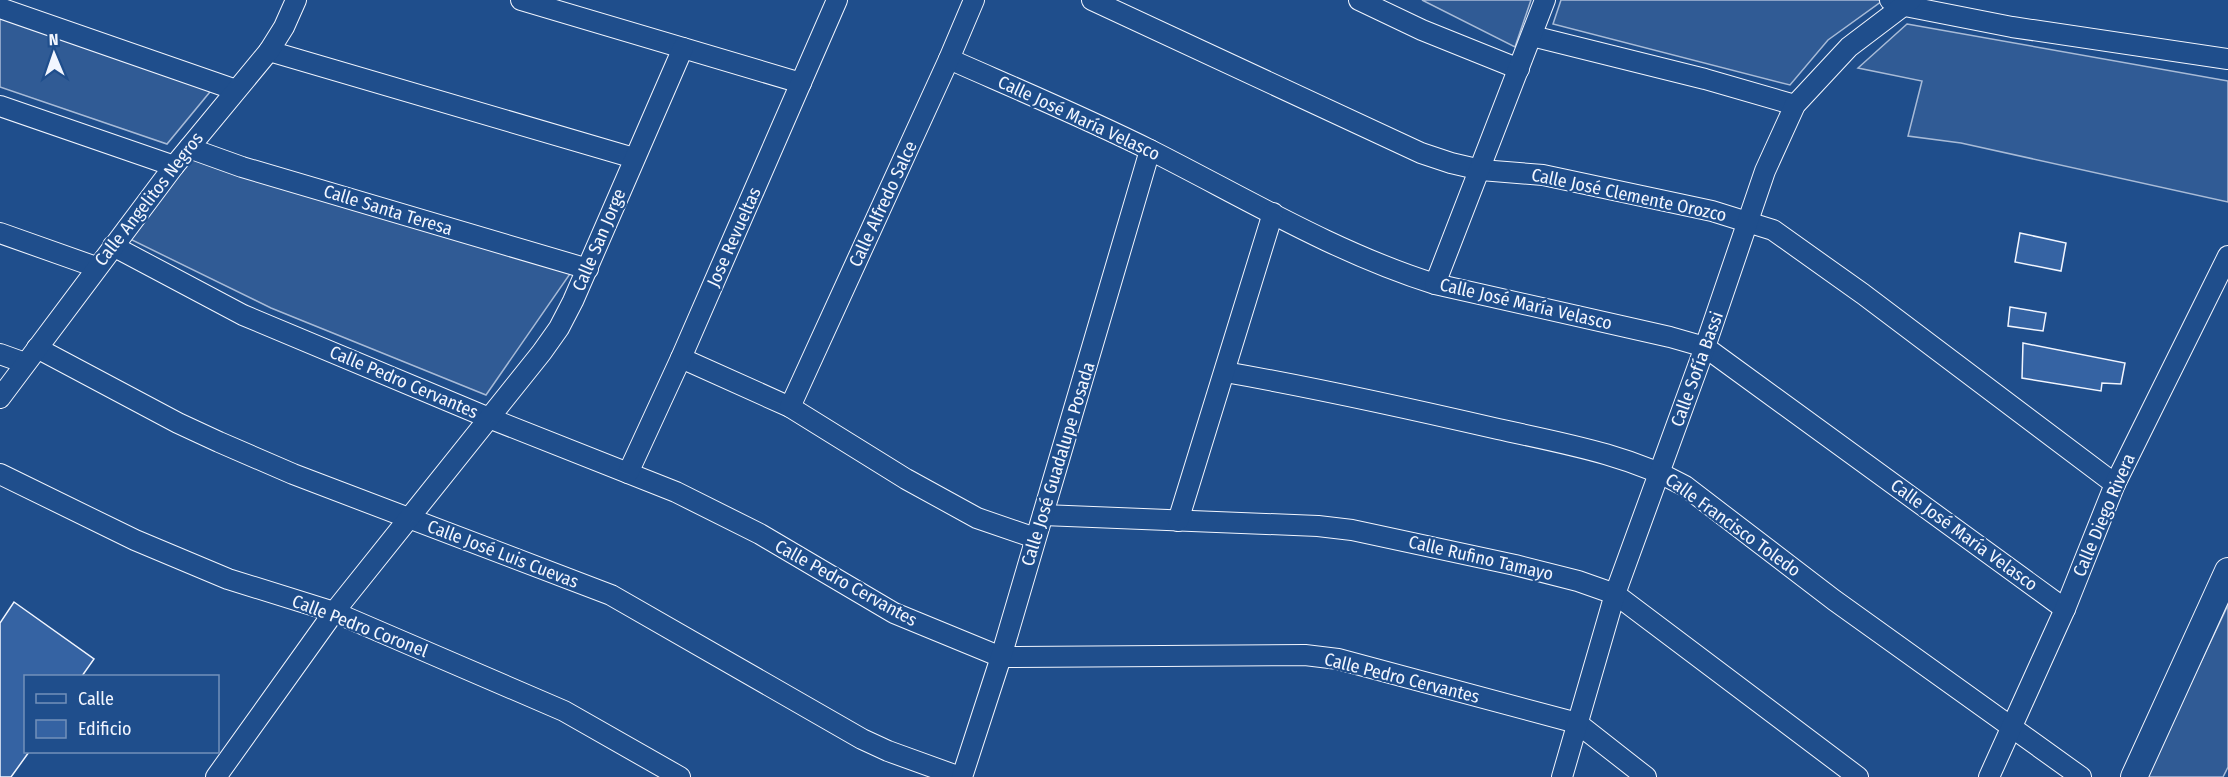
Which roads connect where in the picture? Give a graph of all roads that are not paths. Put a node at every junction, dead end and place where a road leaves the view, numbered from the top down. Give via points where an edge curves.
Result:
1 (296, 0) edge
2 (521, 0) edge
3 (837, 0) edge
4 (974, 0) edge
5 (1092, 0) edge
6 (1359, 0) edge
7 (1545, 0) edge
8 (1902, 2) edge
9 (0, 8) edge
10 (1532, 36) junction
11 (683, 48) junction
12 (269, 51) junction
13 (949, 59) junction
14 (2228, 59) edge
15 (1520, 69) junction
16 (801, 82) junction
17 (236, 90) junction
18 (1795, 105) junction
19 (0, 106) edge
20 (189, 148) junction
21 (1150, 150) junction
22 (634, 158) junction
23 (174, 166) junction
24 (1481, 170) junction
25 (1273, 213) junction
26 (1749, 221) junction
27 (0, 233) edge
28 (113, 246) junction
29 (2228, 256) edge
30 (96, 267) junction
31 (588, 268) junction
32 (1436, 284) junction
33 (1705, 347) junction
34 (0, 354) edge
35 (31, 355) junction
36 (681, 358) junction
37 (1225, 372) junction
38 (0, 398) edge
39 (790, 407) junction
40 (489, 418) junction
41 (1660, 472) junction
42 (628, 473) junction
43 (0, 474) edge
44 (2115, 484) junction
45 (1043, 515) junction
46 (408, 518) junction
47 (1178, 521) junction
48 (1035, 538) junction
49 (2228, 571) edge
50 (1615, 594) junction
51 (2065, 609) junction
52 (333, 612) junction
53 (1001, 657) junction
54 (1577, 723) junction
55 (2012, 728) junction
56 (216, 777) edge
57 (680, 777) edge
58 (961, 777) edge
59 (1562, 777) edge
60 (1646, 777) edge
61 (1858, 777) edge
62 (1989, 777) edge
63 (2081, 777) edge
64 (2134, 777) edge

1 - 12 street, Calle Angelitos Negros
2 - 11 street
3 - 16 street, Jose Revueltas
4 - 13 street, Calle Alfredo Salce
5 - 24 street, Calle José Clemente Orozco via 1384,137 1421,153
6 - 15 street
7 - 10 street
8 - 14 street via 2012,27
8 - 18 street, Calle Sofía Bassi via 1849,47
9 - 17 street
10 - 15 street
10 - 18 street
11 - 16 street
11 - 22 street, Calle San Jorge
12 - 17 street, Calle Angelitos Negros
12 - 22 street
13 - 21 street, Calle José María Velasco
13 - 39 street, Calle Alfredo Salce
15 - 24 street
16 - 36 street, Jose Revueltas
17 - 20 street, Calle Angelitos Negros
18 - 26 street, Calle Sofía Bassi via 1765,171
19 - 23 street
20 - 23 street, Calle Angelitos Negros
20 - 31 street, Calle Santa Teresa via 264,174
21 - 25 street, Calle José María Velasco
21 - 45 street, Calle José Guadalupe Posada
22 - 31 street, Calle San Jorge
23 - 28 street, Calle Angelitos Negros
24 - 26 street, Calle José Clemente Orozco via 1544,175
24 - 32 street
25 - 32 street, Calle José María Velasco via 1351,253
25 - 37 street
26 - 33 street, Calle Sofía Bassi
26 - 44 street, Calle José Clemente Orozco via 1773,230 1863,294
27 - 30 street
28 - 30 street, Calle Angelitos Negros
28 - 40 street, Calle Pedro Cervantes via 243,315
29 - 44 street, Calle Diego Rivera
30 - 35 street, Calle Angelitos Negros
31 - 40 street, Calle San Jorge via 554,336
32 - 33 street, Calle José María Velasco
33 - 41 street, Calle Sofía Bassi
33 - 51 street, Calle José María Velasco
34 - 35 street, Calle José Luis Cuevas
35 - 38 street, Calle Angelitos Negros
35 - 46 street, Calle José Luis Cuevas via 208,438
36 - 39 street
36 - 42 street, Jose Revueltas
37 - 41 street, Calle Francisco Toledo via 1521,434
37 - 47 street
39 - 48 street via 976,518
40 - 42 street, Calle Pedro Cervantes
40 - 46 street, Calle San Jorge
41 - 50 street, Calle Sofía Bassi
41 - 55 street, Calle Francisco Toledo
42 - 53 street, Calle Pedro Cervantes via 716,511 894,613
43 - 52 street, Calle Pedro Coronel via 135,540 228,579
44 - 51 street, Calle Diego Rivera
45 - 47 street, Calle Rufino Tamayo
45 - 48 street, Calle José Guadalupe Posada
46 - 52 street, Calle San Jorge
46 - 58 street, Calle José Luis Cuevas via 611,594 862,739
47 - 50 street, Calle Rufino Tamayo via 1352,530 1515,565
48 - 53 street, Calle José Guadalupe Posada
49 - 64 main road
50 - 54 street, Calle Sofía Bassi
50 - 61 street, Calle Rufino Tamayo
51 - 55 street, Calle Diego Rivera
52 - 56 street, Calle San Jorge
52 - 57 street, Calle Pedro Coronel via 578,718
53 - 54 street, Calle Pedro Cervantes via 1325,657
53 - 58 street, Calle José Guadalupe Posada
54 - 59 street, Calle Sofía Bassi
54 - 60 street, Calle Pedro Cervantes
55 - 62 street, Calle Diego Rivera
55 - 63 street, Calle Francisco Toledo

